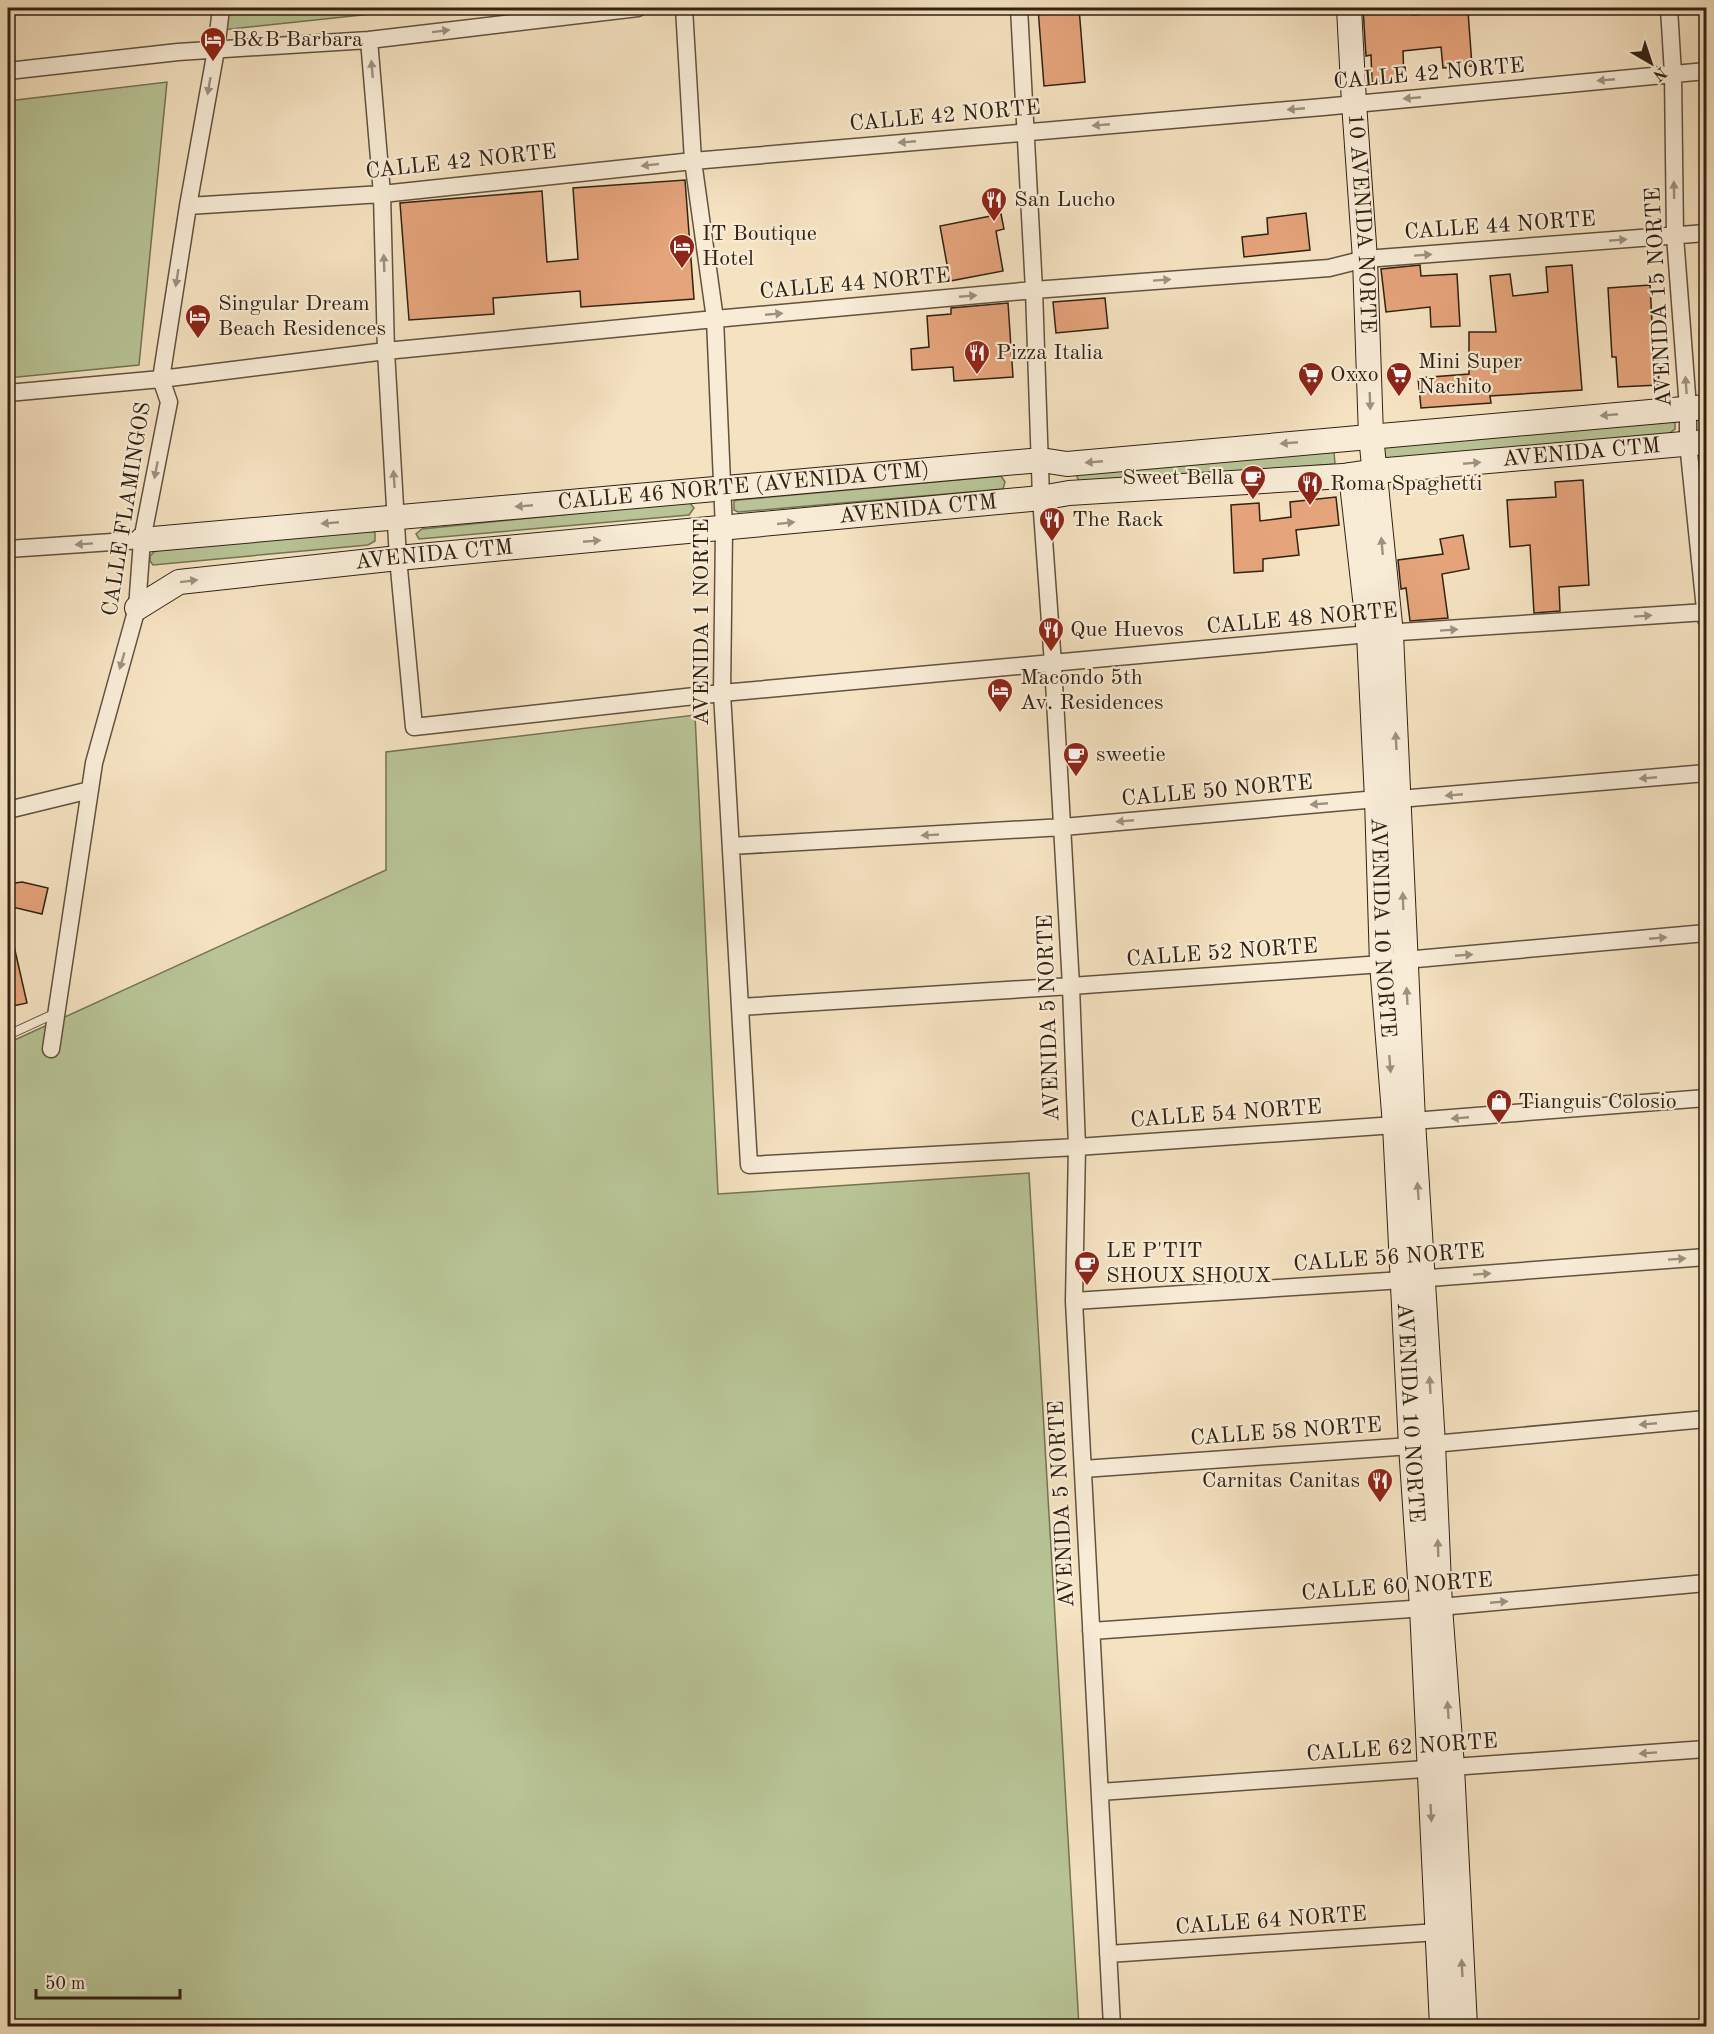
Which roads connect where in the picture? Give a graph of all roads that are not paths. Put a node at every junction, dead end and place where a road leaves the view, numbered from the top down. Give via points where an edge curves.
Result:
1 (221, 8) edge
2 (638, 8) edge
3 (684, 8) edge
4 (1019, 8) edge
5 (1349, 8) edge
6 (1669, 8) edge
7 (369, 40) junction
8 (216, 50) junction
9 (8, 71) edge
10 (1707, 71) edge
11 (1673, 74) junction
12 (1354, 103) junction
13 (1025, 131) junction
14 (693, 161) junction
15 (382, 194) junction
16 (188, 206) junction
17 (1707, 233) edge
18 (1675, 236) junction
19 (1365, 259) junction
20 (1034, 290) junction
21 (715, 319) junction
22 (386, 351) junction
23 (162, 379) junction
24 (8, 393) edge
25 (1697, 408) edge
26 (1371, 436) junction
27 (1347, 438) joint
28 (1697, 442) edge
29 (1041, 460) junction
30 (1067, 464) junction
31 (1376, 471) junction
32 (1351, 476) junction
33 (723, 488) junction
34 (1069, 493) junction
35 (1041, 498) junction
36 (397, 517) junction
37 (724, 529) junction
38 (142, 540) junction
39 (8, 549) edge
40 (398, 558) junction
41 (137, 608) junction
42 (1706, 612) edge
43 (1707, 619) edge
44 (1380, 634) junction
45 (1053, 664) junction
46 (722, 693) junction
47 (1707, 772) edge
48 (90, 790) junction
49 (1388, 799) junction
50 (8, 810) edge
51 (1063, 827) junction
52 (731, 846) junction
53 (1707, 933) edge
54 (1406, 960) junction
55 (1382, 964) junction
56 (1071, 987) junction
57 (740, 1007) junction
58 (56, 1013) junction
59 (8, 1035) edge
60 (51, 1049) dead end
61 (1707, 1098) edge
62 (1404, 1123) junction
63 (1077, 1147) junction
64 (749, 1165) joint
65 (1707, 1257) edge
66 (1414, 1280) junction
67 (1074, 1301) junction
68 (1707, 1419) edge
69 (1422, 1445) junction
70 (1083, 1469) junction
71 (1707, 1583) edge
72 (1431, 1607) junction
73 (1091, 1631) junction
74 (1707, 1749) edge
75 (1440, 1767) junction
76 (1100, 1792) junction
77 (1438, 1932) junction
78 (1108, 1954) junction
79 (1112, 2026) edge
80 (1442, 2026) edge
81 (1465, 2026) edge

1 - 8 street, CALLE FLAMINGOS
7 -> 2 street
3 - 14 street, AVENIDA 1 NORTE
4 - 13 street, AVENIDA 5 NORTE
5 - 12 main road, 10 AVENIDA NORTE
6 - 11 street, AVENIDA 15 NORTE
7 - 8 street
15 -> 7 street
8 - 9 street
8 -> 16 street, CALLE FLAMINGOS
10 - 11 street, CALLE 42 NORTE
11 -> 12 street, CALLE 42 NORTE
18 -> 11 street, AVENIDA 15 NORTE
12 -> 13 street, CALLE 42 NORTE
12 - 19 main road, 10 AVENIDA NORTE
13 -> 14 street, CALLE 42 NORTE
13 - 20 street, AVENIDA 5 NORTE
14 -> 15 street, CALLE 42 NORTE
14 - 21 street, AVENIDA 1 NORTE
15 - 16 street, CALLE 42 NORTE
22 -> 15 street
16 -> 23 street, CALLE FLAMINGOS
17 - 18 street, CALLE 44 NORTE
19 -> 18 street, CALLE 44 NORTE
25 -> 18 street, AVENIDA 15 NORTE
20 -> 19 street, CALLE 44 NORTE via 1336,267
19 -> 26 main road, 10 AVENIDA NORTE
21 -> 20 street, CALLE 44 NORTE
20 - 29 street, AVENIDA 5 NORTE
21 - 22 street, CALLE 44 NORTE
21 - 33 street, AVENIDA 1 NORTE
22 - 23 street, CALLE 44 NORTE
36 -> 22 street
23 - 24 street, CALLE 44 NORTE
23 -> 38 street, CALLE FLAMINGOS via 169,402
25 -> 26 main road, AVENIDA CTM
25 - 28 street, AVENIDA 15 NORTE
26 - 27 main road, AVENIDA CTM
26 - 31 main road, 10 AVENIDA NORTE
27 -> 30 main road, CALLE 46 NORTE (AVENIDA CTM)
31 -> 28 main road, AVENIDA CTM
28 - 42 street, AVENIDA 15 NORTE
29 - 30 main road, CALLE 46 NORTE (AVENIDA CTM)
29 - 33 main road, CALLE 46 NORTE (AVENIDA CTM)
29 - 35 street, AVENIDA 5 NORTE
30 - 34 main road
31 - 32 main road, AVENIDA CTM
44 -> 31 main road, 10 AVENIDA NORTE
32 - 34 main road, AVENIDA CTM
32 - 44 main road, 10 AVENIDA NORTE
33 -> 36 main road, CALLE 46 NORTE (AVENIDA CTM)
33 - 37 street, AVENIDA 1 NORTE
34 - 35 main road, AVENIDA CTM
37 -> 35 main road, AVENIDA CTM
35 - 45 street, AVENIDA 5 NORTE
36 -> 38 main road, CALLE 46 NORTE (AVENIDA CTM)
36 - 40 street
40 -> 37 main road, AVENIDA CTM
37 - 46 street, AVENIDA 1 NORTE
38 -> 39 street
38 - 41 street, CALLE FLAMINGOS
41 -> 40 main road, AVENIDA CTM via 179,582
40 - 46 street, CALLE 48 NORTE via 414,728
41 -> 48 street, CALLE FLAMINGOS via 94,762
42 - 43 street, AVENIDA 15 NORTE
44 -> 42 street, CALLE 48 NORTE
44 - 45 street, CALLE 48 NORTE
44 - 49 main road, 10 AVENIDA NORTE
45 - 46 street, CALLE 48 NORTE
45 - 51 street, AVENIDA 5 NORTE
46 - 52 street, AVENIDA 1 NORTE
47 -> 49 street, CALLE 50 NORTE
48 - 50 street
48 - 58 street, CALLE FLAMINGOS
49 -> 51 street, CALLE 50 NORTE
54 -> 49 main road, AVENIDA 10 NORTE
49 - 55 main road, AVENIDA 10 NORTE
51 -> 52 street, CALLE 50 NORTE
51 - 56 street, AVENIDA 5 NORTE
52 - 57 street, AVENIDA 1 NORTE
54 -> 53 street, CALLE 52 NORTE
54 - 55 street, CALLE 52 NORTE
62 -> 54 main road, AVENIDA 10 NORTE
55 - 56 street, CALLE 52 NORTE
55 -> 62 main road, AVENIDA 10 NORTE
56 - 57 street, CALLE 52 NORTE
56 - 63 street, AVENIDA 5 NORTE
57 - 64 street, AVENIDA 1 NORTE
58 - 59 lane
58 - 60 street, CALLE FLAMINGOS
61 -> 62 street, CALLE 54 NORTE
62 - 63 street, CALLE 54 NORTE
62 - 66 main road, AVENIDA 10 NORTE
63 - 64 street, CALLE 54 NORTE
63 - 67 street, AVENIDA 5 NORTE
66 -> 65 street, CALLE 56 NORTE
66 - 67 street, CALLE 56 NORTE
66 - 69 main road, AVENIDA 10 NORTE
67 - 70 street, AVENIDA 5 NORTE
68 -> 69 street, CALLE 58 NORTE
69 - 70 street, CALLE 58 NORTE
69 - 72 main road, AVENIDA 10 NORTE
70 - 73 street, AVENIDA 5 NORTE
72 -> 71 street, CALLE 60 NORTE
72 - 73 street, CALLE 60 NORTE
72 - 75 main road, AVENIDA 10 NORTE
73 - 76 street, AVENIDA 5 NORTE
74 -> 75 street, CALLE 62 NORTE
75 - 76 street, CALLE 62 NORTE
75 -> 77 main road, AVENIDA 10 NORTE
81 -> 75 main road, AVENIDA 10 NORTE
76 - 78 street, AVENIDA 5 NORTE
77 - 78 street, CALLE 64 NORTE
77 - 80 main road, AVENIDA 10 NORTE
78 - 79 street, AVENIDA 5 NORTE

